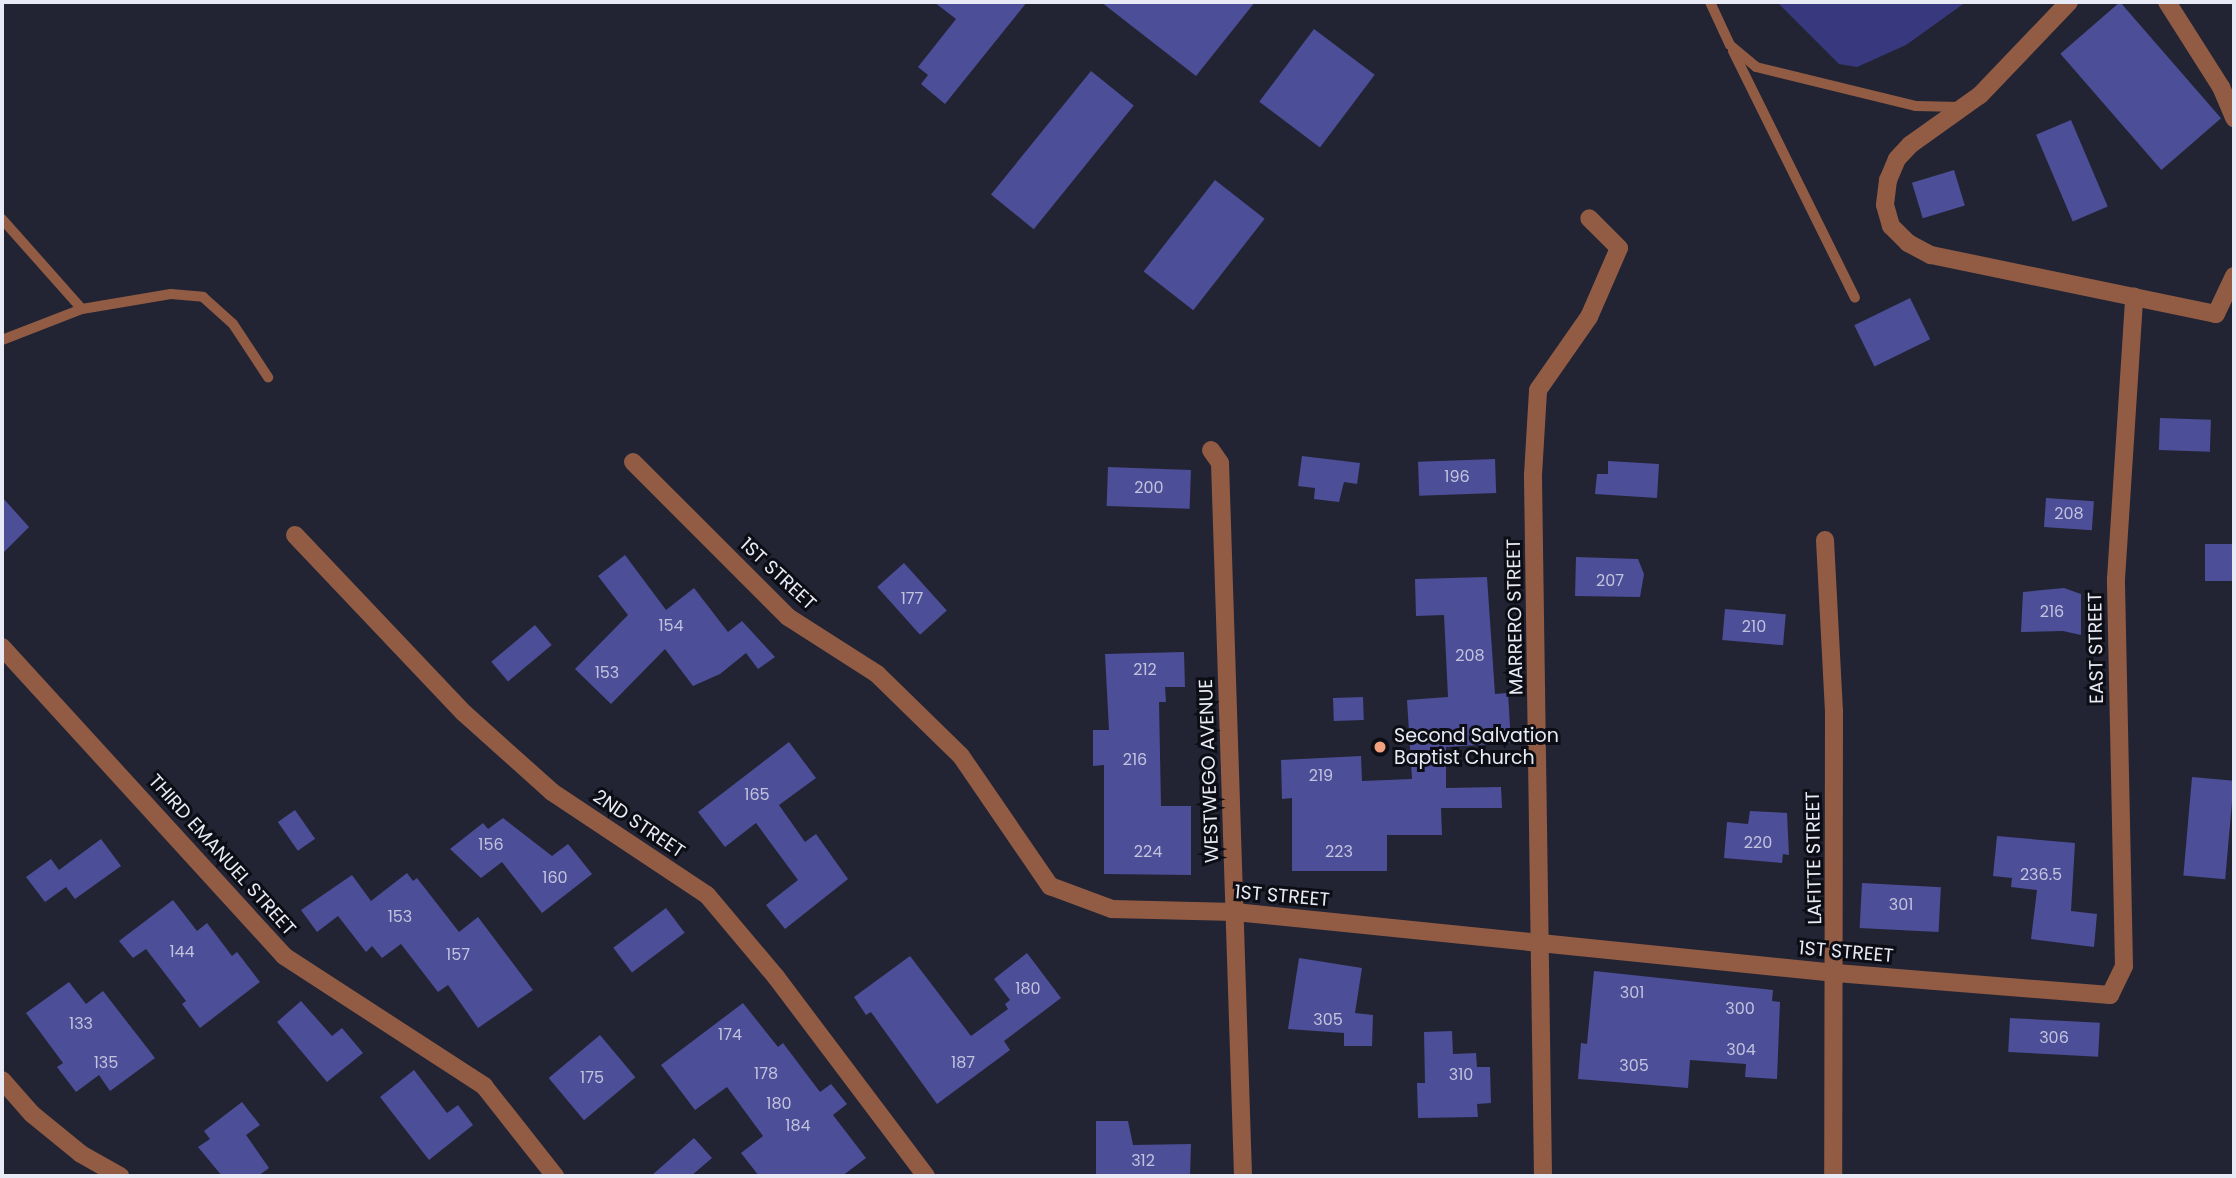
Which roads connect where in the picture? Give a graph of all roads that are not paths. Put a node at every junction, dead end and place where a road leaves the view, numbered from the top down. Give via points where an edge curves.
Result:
1 (1710, 2) edge
2 (2069, 2) edge
3 (2167, 2) edge
4 (1730, 46) junction
5 (1964, 107) junction
6 (2234, 118) edge
7 (1589, 218) dead end
8 (2, 219) edge
9 (2234, 276) edge
10 (2134, 297) junction
11 (1855, 298) dead end
12 (82, 309) junction
13 (2, 340) edge
14 (268, 377) dead end
15 (1211, 450) dead end
16 (633, 461) dead end
17 (295, 536) dead end
18 (1825, 540) dead end
19 (2, 647) edge
20 (1235, 912) junction
21 (1542, 943) junction
22 (1836, 973) junction
23 (2110, 995) joint
24 (2, 1080) edge
25 (120, 1176) edge
26 (555, 1176) edge
27 (926, 1176) edge
28 (1242, 1176) edge
29 (1543, 1176) edge
30 (1833, 1176) edge

1 - 4 lane
2 - 5 street via 2020,58
3 - 6 street via 2221,87
4 - 5 lane via 1756,67 1916,106
4 - 11 lane
5 - 10 street via 1897,159 1885,205 1891,226 1908,243 1931,255
7 - 21 street, MARRERO STREET via 1619,248 1589,317 1538,390 1533,463
8 - 12 lane
9 - 10 street via 2216,314
10 - 23 street, EAST STREET via 2116,579 2124,966
12 - 13 lane
12 - 14 lane via 171,294 203,298 233,324
15 - 20 street, WESTWEGO AVENUE via 1220,463
16 - 20 street, 1ST STREET via 788,617 877,674 961,756 1050,886 1112,909
17 - 27 street, 2ND STREET via 464,713 552,792 708,895
18 - 22 street, LAFITTE STREET via 1834,711
19 - 26 street, THIRD EMANUEL STREET via 284,956 484,1086
20 - 21 street, 1ST STREET
20 - 28 street, WESTWEGO AVENUE
21 - 22 street, 1ST STREET
21 - 29 street, MARRERO STREET
22 - 23 street, 1ST STREET
22 - 30 street, LAFITTE STREET
24 - 25 street via 32,1114 81,1154

